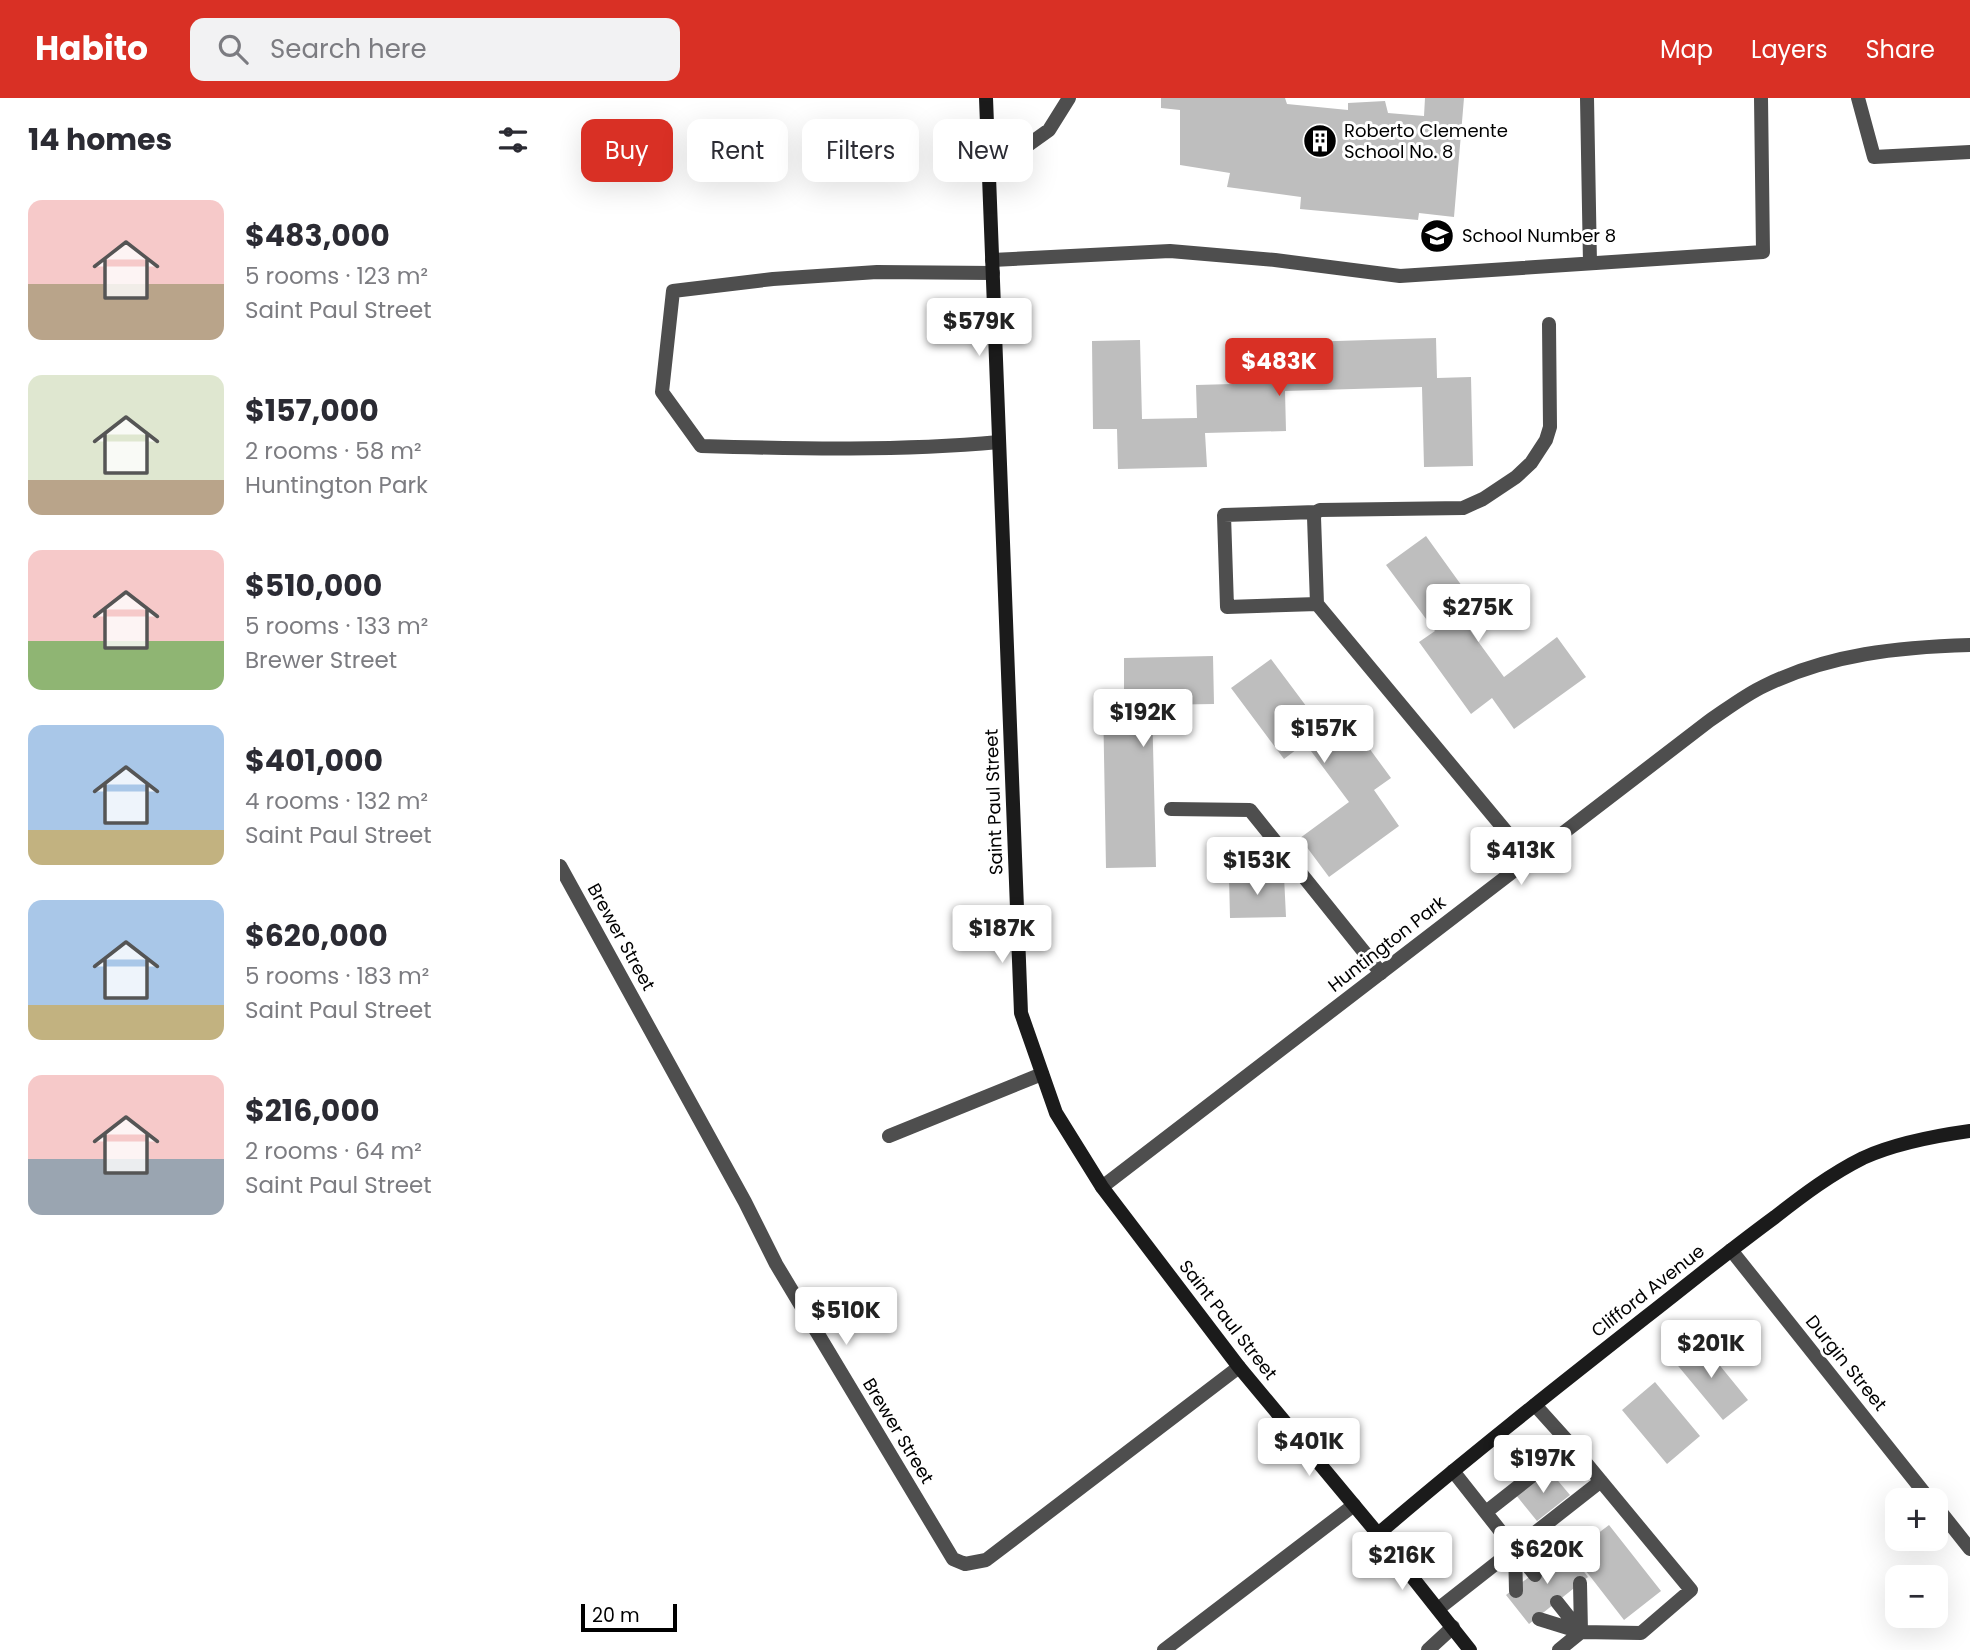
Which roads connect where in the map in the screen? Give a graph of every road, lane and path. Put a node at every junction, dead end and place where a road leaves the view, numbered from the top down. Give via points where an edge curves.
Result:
1 (986, 98) edge
2 (1069, 98) edge
3 (1587, 98) edge
4 (1760, 98) edge
5 (1858, 98) edge
6 (987, 119) edge
7 (1033, 141) edge
8 (1970, 152) edge
9 (989, 182) edge
10 (1590, 263) junction
11 (993, 266) junction
12 (1549, 324) dead end
13 (999, 442) junction
14 (1316, 512) junction
15 (1317, 604) junction
16 (1970, 645) edge
17 (1171, 809) dead end
18 (1529, 859) junction
19 (560, 866) edge
20 (1381, 973) junction
21 (1042, 1074) junction
22 (1970, 1131) edge
23 (888, 1136) dead end
24 (1102, 1187) junction
25 (1731, 1250) junction
26 (1239, 1367) junction
27 (1535, 1405) junction
28 (1571, 1445) junction
29 (1452, 1471) junction
30 (1601, 1481) junction
31 (1920, 1488) edge
32 (1354, 1505) junction
33 (1486, 1512) junction
34 (1948, 1521) edge
35 (1378, 1534) junction
36 (1515, 1548) junction
37 (1970, 1549) edge
38 (1560, 1556) dead end
39 (1535, 1575) dead end
40 (1580, 1583) dead end
41 (1516, 1591) dead end
42 (1557, 1602) dead end
43 (1438, 1609) junction
44 (1539, 1619) dead end
45 (1453, 1627) junction
46 (1581, 1632) junction
47 (1164, 1650) edge
48 (1428, 1650) edge
49 (1470, 1650) edge
50 (1559, 1650) edge

1 - 6 main road, Saint Paul Street
2 - 7 street via 1049,130
3 - 10 street
4 - 10 street via 1763,252
5 - 8 street via 1874,157
9 - 11 main road, Saint Paul Street
10 - 11 street via 1400,276 1170,251
11 - 13 main road, Saint Paul Street
11 - 13 street via 773,279 673,291 663,392 701,446 868,449
12 - 14 street via 1550,427 1540,451 1516,477 1463,508
13 - 21 main road, Saint Paul Street via 1021,1013
14 - 15 street
14 - 15 street via 1224,515 1227,607
15 - 18 street
16 - 18 street, Huntington Park via 1868,652 1812,666 1762,687 1709,721
17 - 20 street via 1250,810
18 - 20 street, Huntington Park
19 - 26 street, Brewer Street via 776,1264 953,1559 965,1564 986,1560
20 - 24 street, Huntington Park
21 - 23 street
21 - 24 main road, Saint Paul Street via 1056,1113
22 - 25 main road, Clifford Avenue via 1935,1136 1864,1158 1818,1184
24 - 26 main road, Saint Paul Street
25 - 27 main road, Clifford Avenue
25 - 31 street, Durgin Street
26 - 32 main road, Saint Paul Street
27 - 28 street
27 - 29 main road, Clifford Avenue
28 - 30 street
28 - 33 street
29 - 33 street
29 - 35 main road, Clifford Avenue
30 - 36 street
30 - 46 street via 1691,1590 1641,1633
32 - 35 main road, Saint Paul Street
32 - 47 street
33 - 36 street
34 - 37 street
35 - 43 main road, Saint Paul Street
36 - 38 street
36 - 39 street
36 - 41 street
36 - 43 street
40 - 46 street
42 - 46 street
43 - 45 main road, Saint Paul Street
44 - 46 street
45 - 48 street
45 - 49 main road, Saint Paul Street
46 - 50 street

